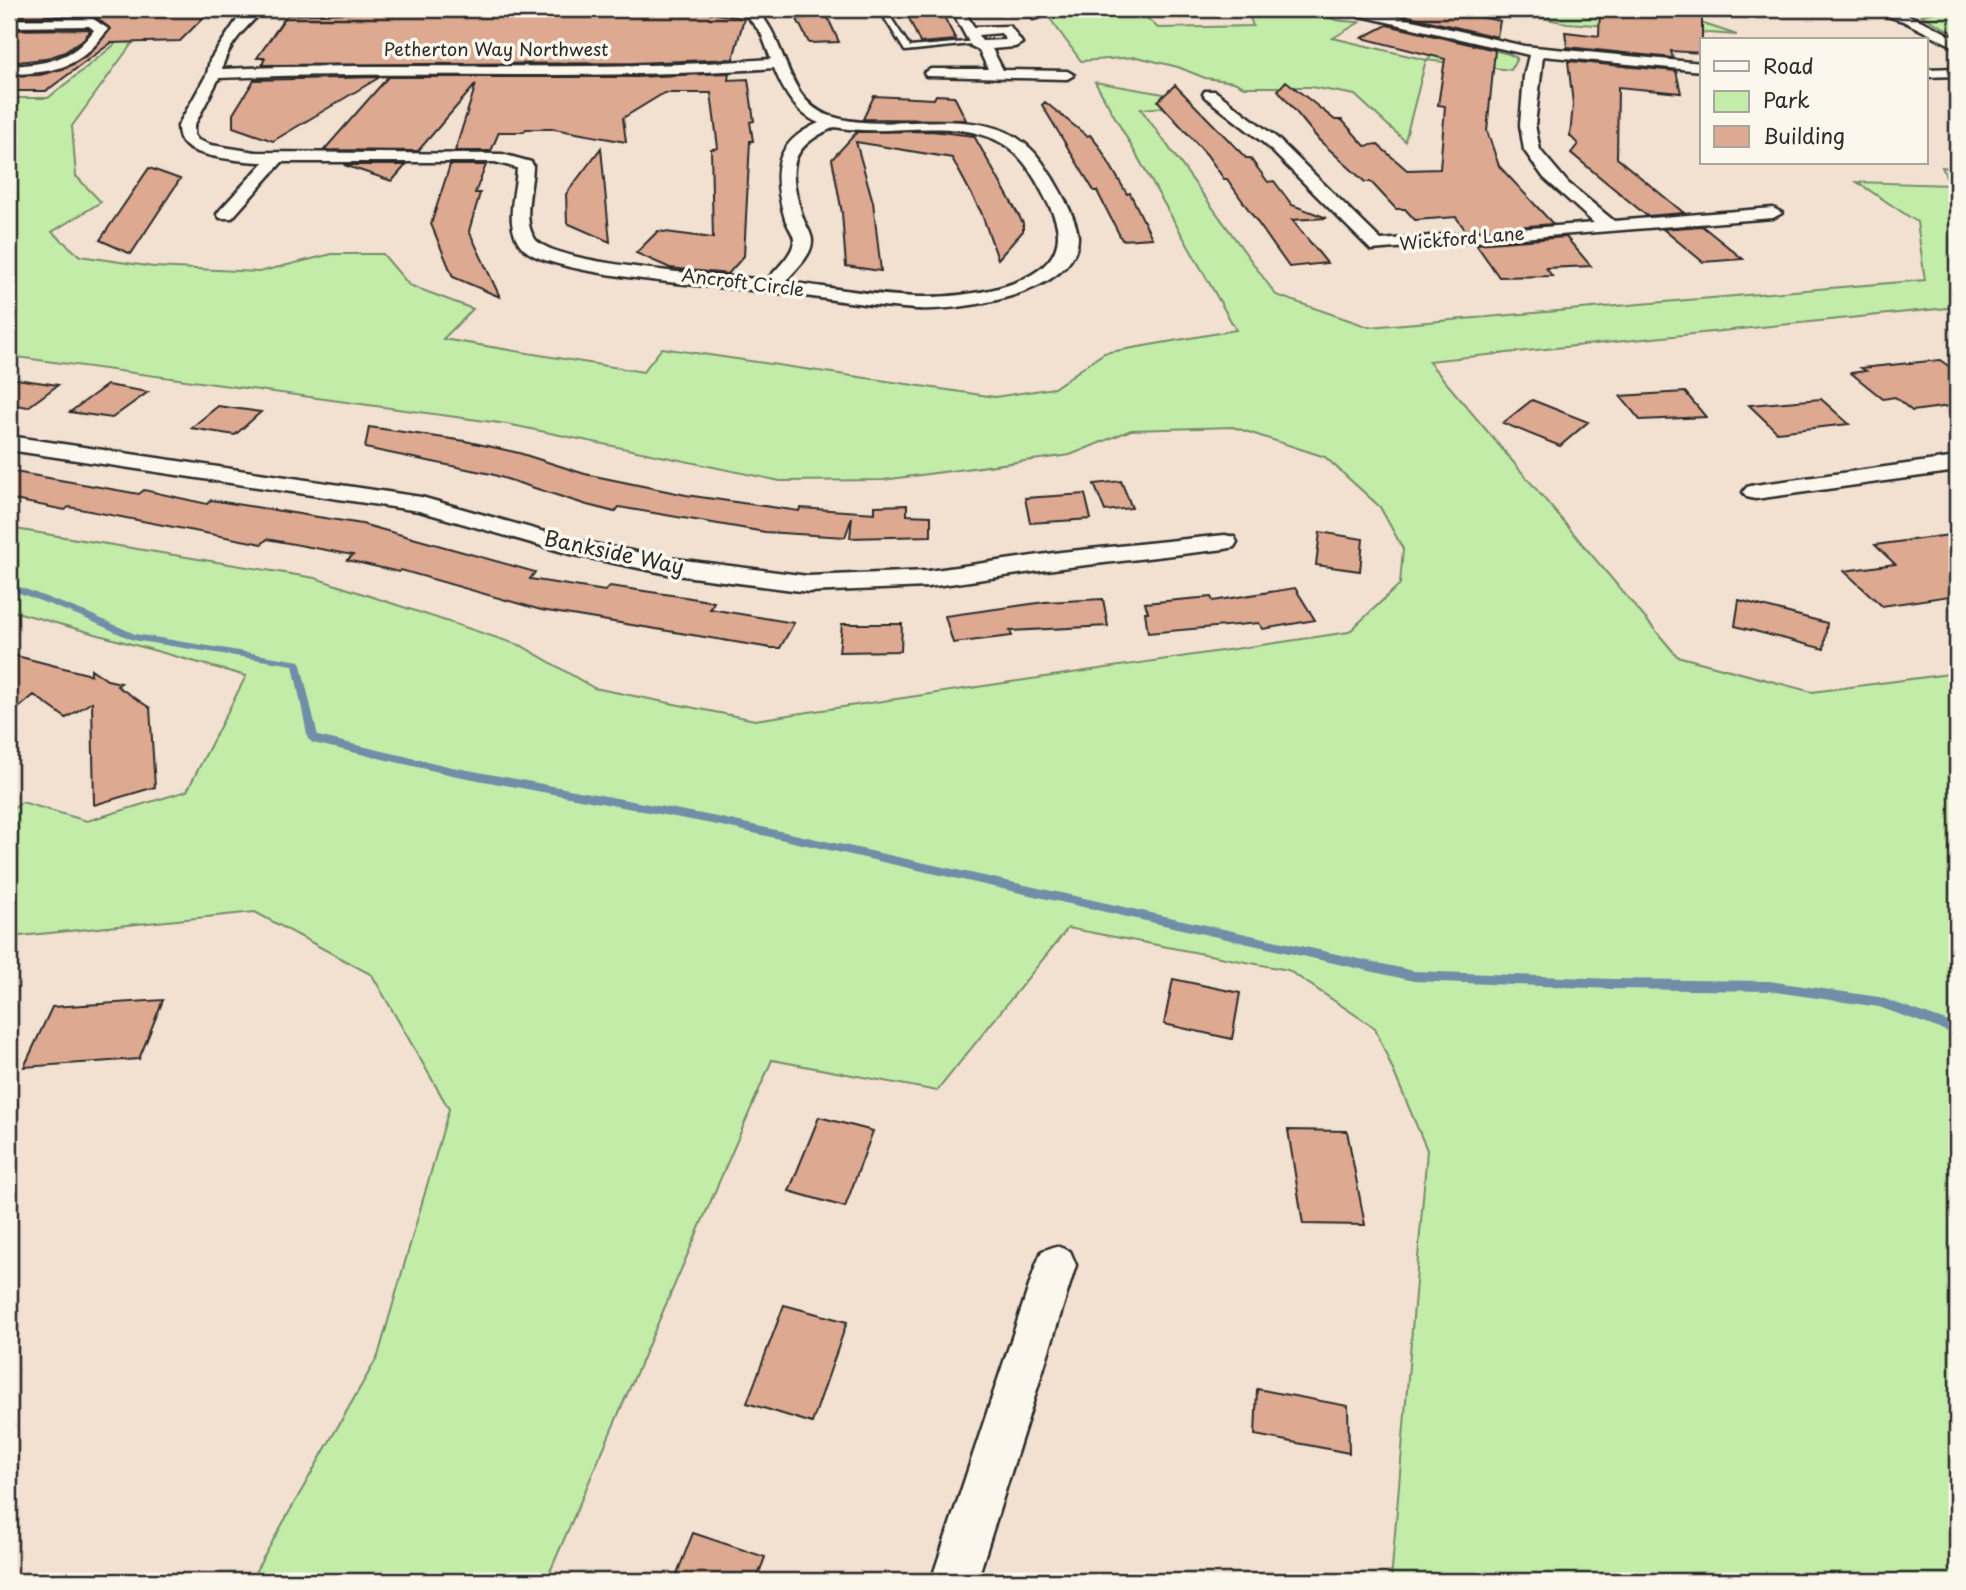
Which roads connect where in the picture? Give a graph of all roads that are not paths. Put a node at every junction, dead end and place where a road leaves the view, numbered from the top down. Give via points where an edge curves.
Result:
1 (258, 9) edge
2 (748, 9) edge
3 (882, 9) edge
4 (957, 9) edge
5 (1029, 9) edge
6 (1873, 9) edge
7 (1362, 12) dead end
8 (1036, 17) dead end
9 (9, 23) edge
10 (976, 40) junction
11 (1957, 44) edge
12 (1537, 52) junction
13 (778, 63) junction
14 (1700, 66) edge
15 (9, 70) edge
16 (1957, 72) edge
17 (931, 73) dead end
18 (1927, 73) edge
19 (214, 74) junction
20 (998, 74) junction
21 (1067, 75) dead end
22 (1210, 94) dead end
23 (832, 122) junction
24 (277, 157) junction
25 (1773, 213) dead end
26 (226, 214) dead end
27 (1609, 226) junction
28 (772, 286) junction
29 (9, 443) edge
30 (1957, 464) edge
31 (1755, 492) dead end
32 (1225, 542) dead end
33 (1056, 1265) dead end
34 (954, 1581) edge

1 - 19 street, Ancroft Circle via 248,14 217,60
2 - 13 street, Ancroft Circle via 761,17
3 - 10 lane via 908,49
4 - 10 street
5 - 8 lane
6 - 11 street via 1908,18
7 - 12 street
9 - 15 street via 93,22 101,29 92,45 64,64
10 - 20 street
12 - 14 street
12 - 27 street via 1530,85 1528,139 1536,156 1572,197
13 - 19 street, Petherton Way Northwest via 683,70 327,69
13 - 23 street, Ancroft Circle via 805,108
16 - 18 street
17 - 20 street
19 - 24 street, Ancroft Circle via 186,126 192,143 233,154
20 - 21 street
22 - 27 street, Wickford Lane via 1271,141 1377,246
23 - 28 street via 814,130 786,154 783,166 796,227 803,239 801,250
23 - 28 street, Ancroft Circle via 944,126 1011,142 1025,152 1062,213 1071,235 1066,253 1037,279 965,299 919,303
24 - 26 street
24 - 28 street, Ancroft Circle via 513,159 525,164 522,231 531,246 546,256
25 - 27 street, Wickford Lane
29 - 32 street, Bankside Way via 421,504 570,547 668,566 808,584 928,579
30 - 31 street
33 - 34 street

